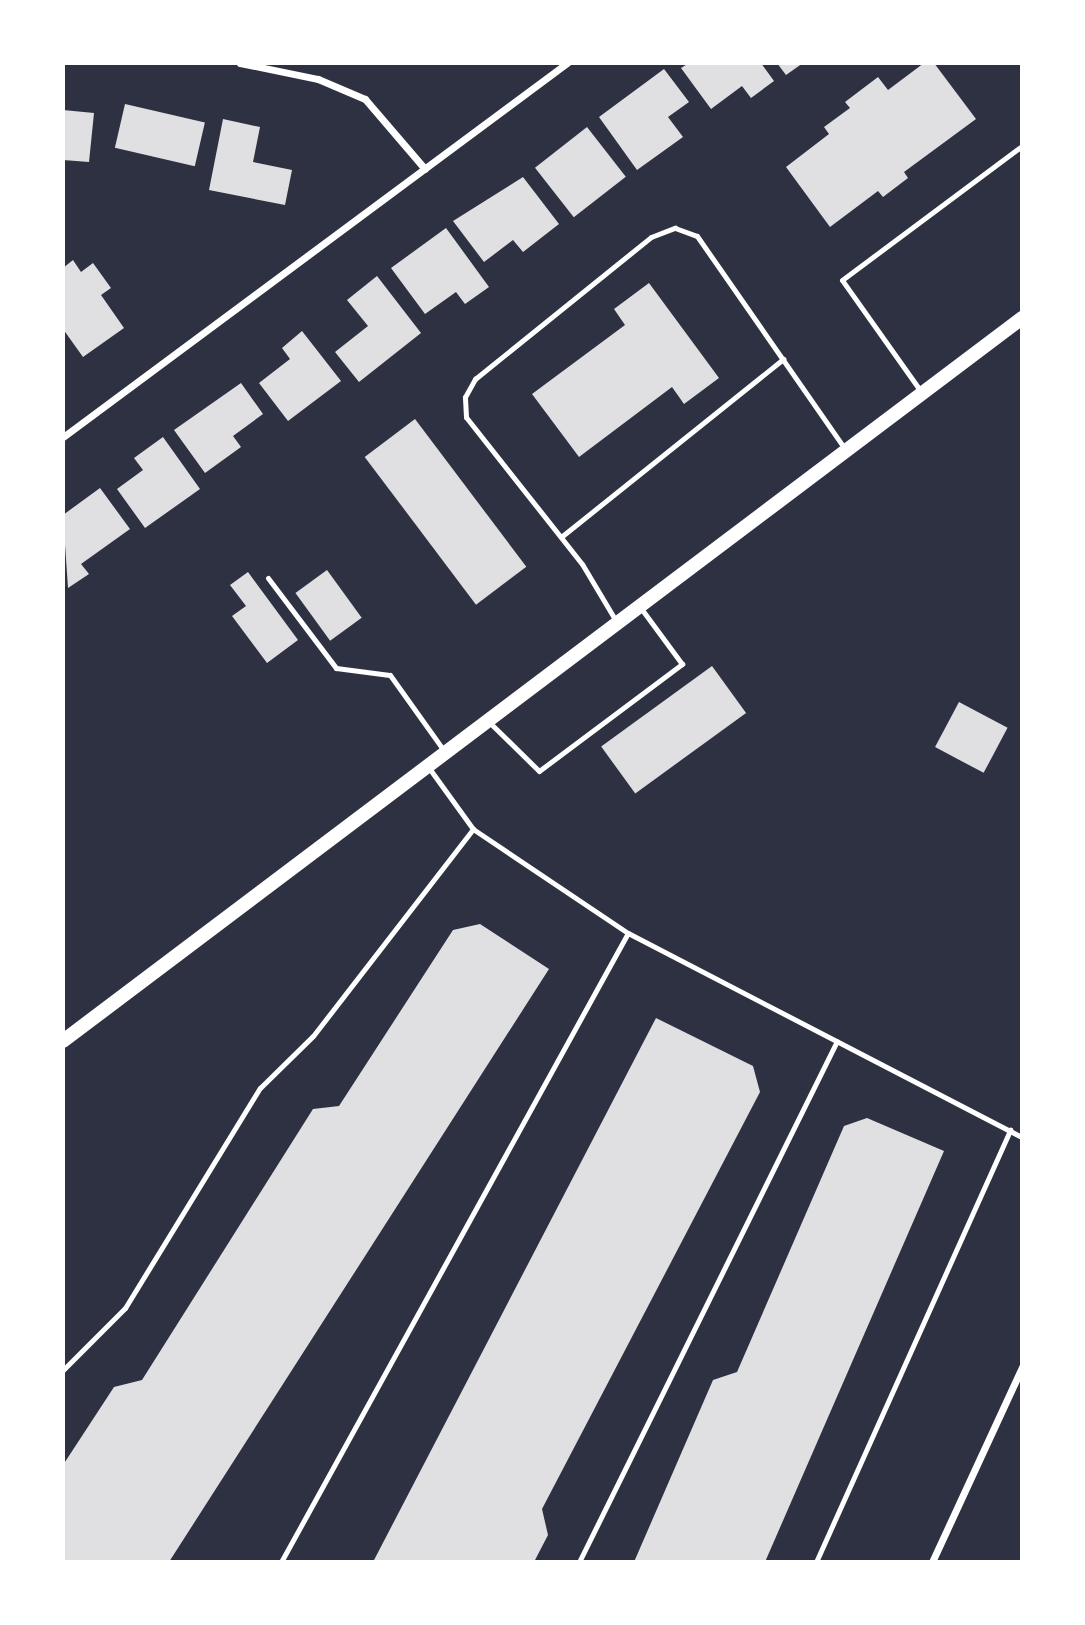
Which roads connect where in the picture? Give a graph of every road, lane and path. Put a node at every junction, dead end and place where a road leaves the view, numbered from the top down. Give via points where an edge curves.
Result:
1 (240, 63) edge
2 (567, 63) edge
3 (1022, 146) edge
4 (425, 169) junction
5 (1022, 318) edge
6 (783, 359) junction
7 (922, 393) junction
8 (63, 437) edge
9 (846, 450) junction
10 (561, 537) junction
11 (268, 578) dead end
12 (640, 607) junction
13 (617, 624) junction
14 (487, 721) junction
15 (445, 752) junction
16 (428, 765) junction
17 (473, 829) junction
18 (628, 933) junction
19 (63, 1041) edge
20 (836, 1041) junction
21 (1010, 1130) junction
22 (1022, 1137) edge
23 (1022, 1367) edge
24 (63, 1370) edge
25 (281, 1562) edge
26 (579, 1562) edge
27 (816, 1562) edge
28 (932, 1562) edge

1 - 4 street via 318,79 365,99
2 - 4 street
3 - 7 lane via 842,280
4 - 8 street
5 - 7 main road
6 - 9 lane
6 - 10 lane
6 - 10 lane via 697,236 675,228 651,237 547,319 475,379 465,397 466,417
7 - 9 main road
9 - 12 main road
10 - 13 lane
11 - 15 lane via 336,668 390,676
12 - 13 main road
12 - 14 lane via 682,664 539,771
13 - 14 main road
14 - 15 main road
15 - 16 main road
16 - 17 lane
16 - 19 main road
17 - 18 lane
17 - 24 lane via 313,1036 260,1088 125,1308
18 - 20 lane
18 - 25 lane
20 - 21 lane
20 - 26 lane
21 - 22 lane
21 - 27 lane
23 - 28 street

